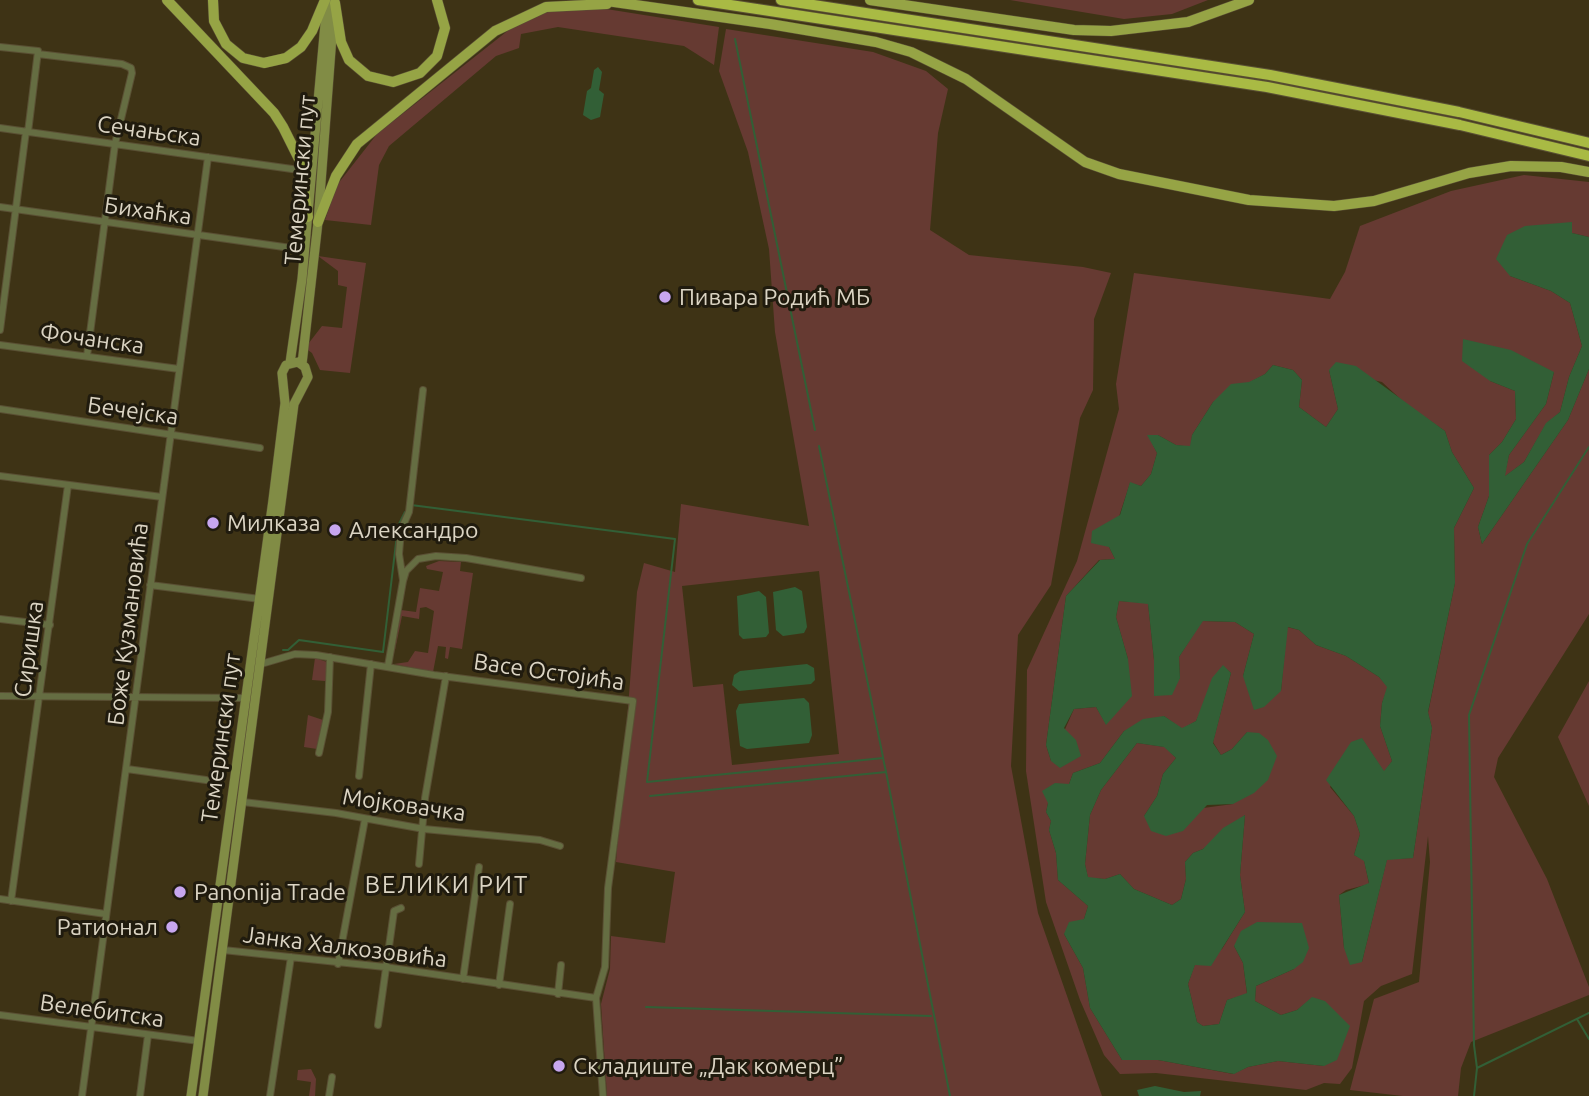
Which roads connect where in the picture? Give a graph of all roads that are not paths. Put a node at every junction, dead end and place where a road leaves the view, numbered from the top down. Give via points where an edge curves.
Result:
1 (167, 0) edge
2 (213, 0) edge
3 (436, 0) edge
4 (600, 0) edge
5 (698, 0) edge
6 (780, 0) edge
7 (870, 0) edge
8 (1249, 0) edge
9 (330, 1) edge
10 (621, 3) junction
11 (0, 47) edge
12 (38, 54) junction
13 (0, 128) edge
14 (27, 132) junction
15 (1589, 143) edge
16 (115, 144) junction
17 (1589, 156) edge
18 (208, 157) junction
19 (292, 169) dead end
20 (1589, 172) edge
21 (0, 206) edge
22 (16, 209) junction
23 (313, 219) junction
24 (104, 222) junction
25 (197, 236) junction
26 (291, 248) dead end
27 (3, 284) edge
28 (0, 330) edge
29 (0, 345) edge
30 (87, 356) junction
31 (290, 363) junction
32 (302, 364) junction
33 (179, 369) junction
34 (285, 385) junction
35 (301, 388) junction
36 (423, 390) dead end
37 (0, 409) edge
38 (170, 434) junction
39 (260, 447) dead end
40 (0, 476) edge
41 (68, 485) junction
42 (162, 497) junction
43 (581, 578) dead end
44 (403, 580) junction
45 (150, 585) junction
46 (260, 599) junction
47 (0, 619) edge
48 (50, 625) junction
49 (330, 657) junction
50 (261, 664) junction
51 (371, 664) junction
52 (388, 666) junction
53 (446, 676) junction
54 (0, 696) edge
55 (40, 696) junction
56 (136, 696) junction
57 (246, 698) junction
58 (256, 699) junction
59 (319, 753) dead end
60 (127, 769) junction
61 (359, 776) dead end
62 (206, 780) dead end
63 (243, 802) junction
64 (365, 819) junction
65 (424, 829) junction
66 (560, 846) dead end
67 (419, 864) dead end
68 (479, 867) dead end
69 (0, 899) edge
70 (11, 901) junction
71 (510, 904) dead end
72 (401, 908) dead end
73 (106, 914) junction
74 (223, 950) junction
75 (291, 957) junction
76 (338, 964) junction
77 (561, 965) dead end
78 (385, 967) junction
79 (463, 979) junction
80 (499, 985) junction
81 (558, 994) junction
82 (596, 998) junction
83 (0, 1015) edge
84 (378, 1025) dead end
85 (91, 1028) junction
86 (148, 1035) junction
87 (199, 1041) junction
88 (332, 1077) dead end
89 (82, 1096) edge
90 (140, 1096) edge
91 (193, 1096) edge
92 (203, 1096) edge
93 (270, 1096) edge
94 (329, 1096) edge
95 (603, 1096) edge

1 - 23 main road via 274,113 300,161
2 - 9 main road via 214,21 226,44 243,58 264,63 298,51
3 - 9 main road via 445,28 440,51 420,74 393,82 368,76 349,60
4 - 10 main road
5 - 17 highway via 1267,87
6 - 15 highway via 1270,75
7 - 8 main road via 1074,30 1111,31 1188,22
9 - 23 main road, Темерински пут
10 - 20 main road via 770,24 911,52 966,79 1085,162 1119,174 1249,200 1334,206 1368,202 1511,166
10 - 23 main road via 546,7 495,31 357,144
11 - 12 street
12 - 14 street
12 - 16 street via 131,68
13 - 14 street, Сечањска
14 - 16 street, Сечањска
14 - 22 street
16 - 18 street, Сечањска
16 - 24 street
18 - 19 street, Сечањска
18 - 25 street, Боже Кузмановића
21 - 22 street, Бихаћка
22 - 24 street, Бихаћка
22 - 27 street
23 - 31 main road, Темерински пут
23 - 32 main road, Темерински пут
24 - 25 street, Бихаћка
24 - 30 street
25 - 26 street, Бихаћка
25 - 33 street, Боже Кузмановића
27 - 28 street
29 - 30 street, Фочанска
30 - 33 street, Фочанска
31 - 32 main road
31 - 34 main road via 282,373
32 - 35 main road via 308,374
33 - 38 street, Боже Кузмановића
34 - 35 main road
34 - 46 main road, Темерински пут
35 - 50 main road, Темерински пут via 294,404
36 - 44 street via 409,508 401,530
37 - 38 street, Бечејска
38 - 39 street, Бечејска
38 - 42 street, Боже Кузмановића
40 - 41 street
41 - 42 street
41 - 48 street, Сиришка
42 - 45 street, Боже Кузмановића
43 - 44 street via 436,556 418,559
44 - 52 street
45 - 46 street
45 - 56 street, Боже Кузмановића
46 - 57 main road, Темерински пут
47 - 48 street
48 - 55 street, Сиришка
49 - 50 street, Васе Остојића via 295,654
49 - 51 street, Васе Остојића
49 - 59 street via 328,712
50 - 58 main road, Темерински пут
51 - 52 street, Васе Остојића
51 - 61 street
52 - 53 street, Васе Остојића
53 - 65 street
53 - 82 street, Васе Остојића via 633,701 608,888 605,967
54 - 55 street
55 - 56 street
55 - 70 street, Сиришка
56 - 57 street
56 - 60 street, Боже Кузмановића
57 - 58 street
57 - 87 main road, Темерински пут
58 - 63 main road, Темерински пут
60 - 62 street
60 - 73 street, Боже Кузмановића
63 - 64 street, Мојковачка
63 - 74 main road, Темерински пут
64 - 65 street, Мојковачка
64 - 76 street
65 - 66 street, Мојковачка
65 - 67 street
68 - 79 street, Јанка Халкозовића
69 - 70 street
70 - 73 street
71 - 80 street
72 - 78 street via 394,911
73 - 85 street, Боже Кузмановића
74 - 75 street, Јанка Халкозовића
74 - 92 main road, Темерински пут
75 - 76 street, Јанка Халкозовића
75 - 93 street
76 - 78 street, Јанка Халкозовића
77 - 81 street
78 - 79 street, Јанка Халкозовића
78 - 84 street
79 - 80 street, Јанка Халкозовића
80 - 81 street, Јанка Халкозовића
81 - 82 street, Јанка Халкозовића
82 - 95 street
83 - 85 street, Велебитска
85 - 86 street, Велебитска
85 - 89 street, Боже Кузмановића
86 - 87 street, Велебитска
86 - 90 street
87 - 91 main road, Темерински пут
88 - 94 street

